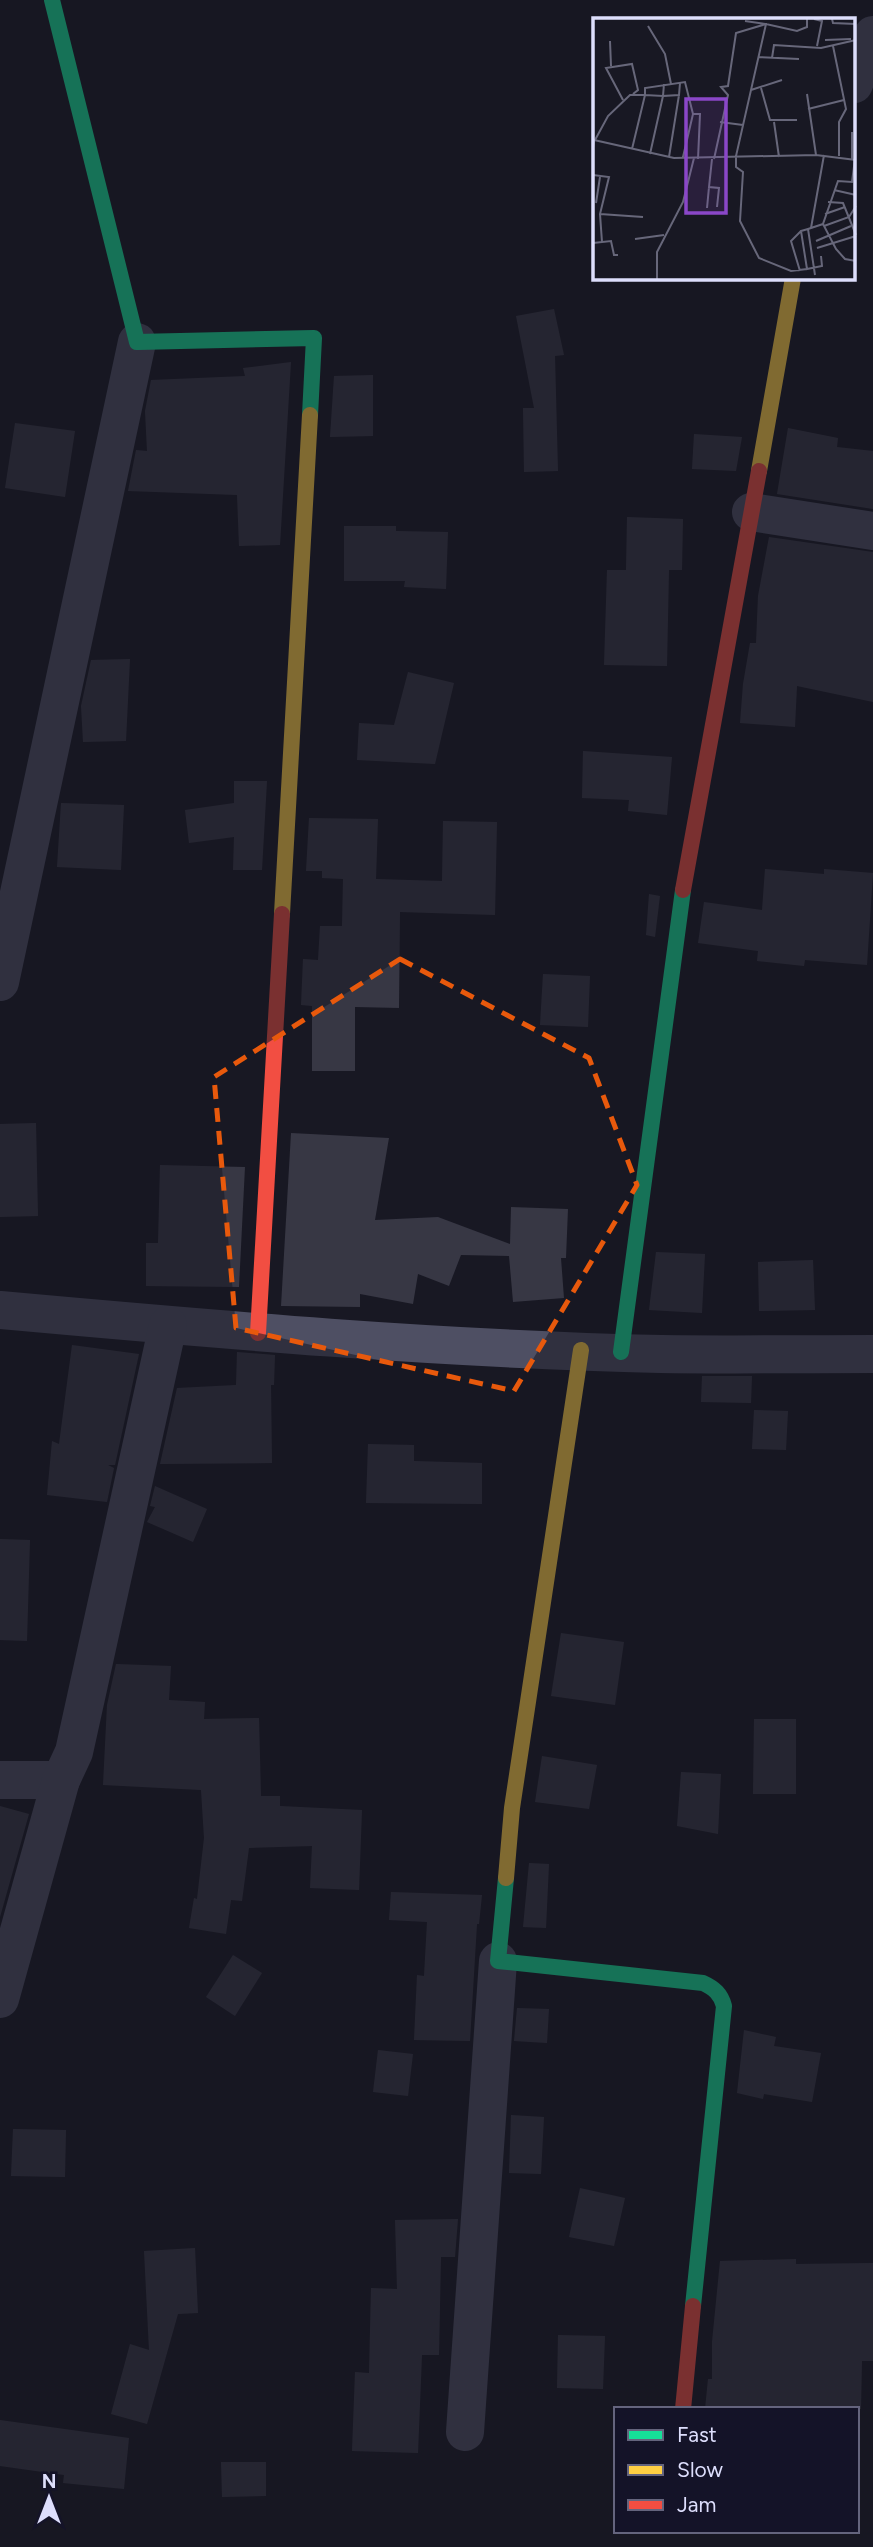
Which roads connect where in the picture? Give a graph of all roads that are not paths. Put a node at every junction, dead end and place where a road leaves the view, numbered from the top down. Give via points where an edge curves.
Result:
1 (52, 0) edge
2 (873, 36) edge
3 (856, 79) edge
4 (793, 280) edge
5 (137, 342) junction
6 (751, 512) junction
7 (873, 531) edge
8 (0, 982) edge
9 (0, 1310) edge
10 (168, 1325) junction
11 (258, 1333) junction
12 (581, 1350) junction
13 (621, 1352) junction
14 (873, 1354) edge
15 (0, 1780) edge
16 (61, 1780) junction
17 (498, 1961) junction
18 (0, 1999) edge
19 (683, 2407) edge
20 (465, 2432) dead end

1 - 5 street
2 - 3 street
4 - 6 street
5 - 8 street
5 - 11 street via 314,338
6 - 7 street
6 - 13 street via 682,898
9 - 10 street
10 - 11 street
10 - 16 street via 74,1752
11 - 12 street
12 - 13 street
12 - 17 street via 512,1808
13 - 14 street
15 - 16 street
16 - 18 street
17 - 19 street via 703,1983 722,1996
17 - 20 street

